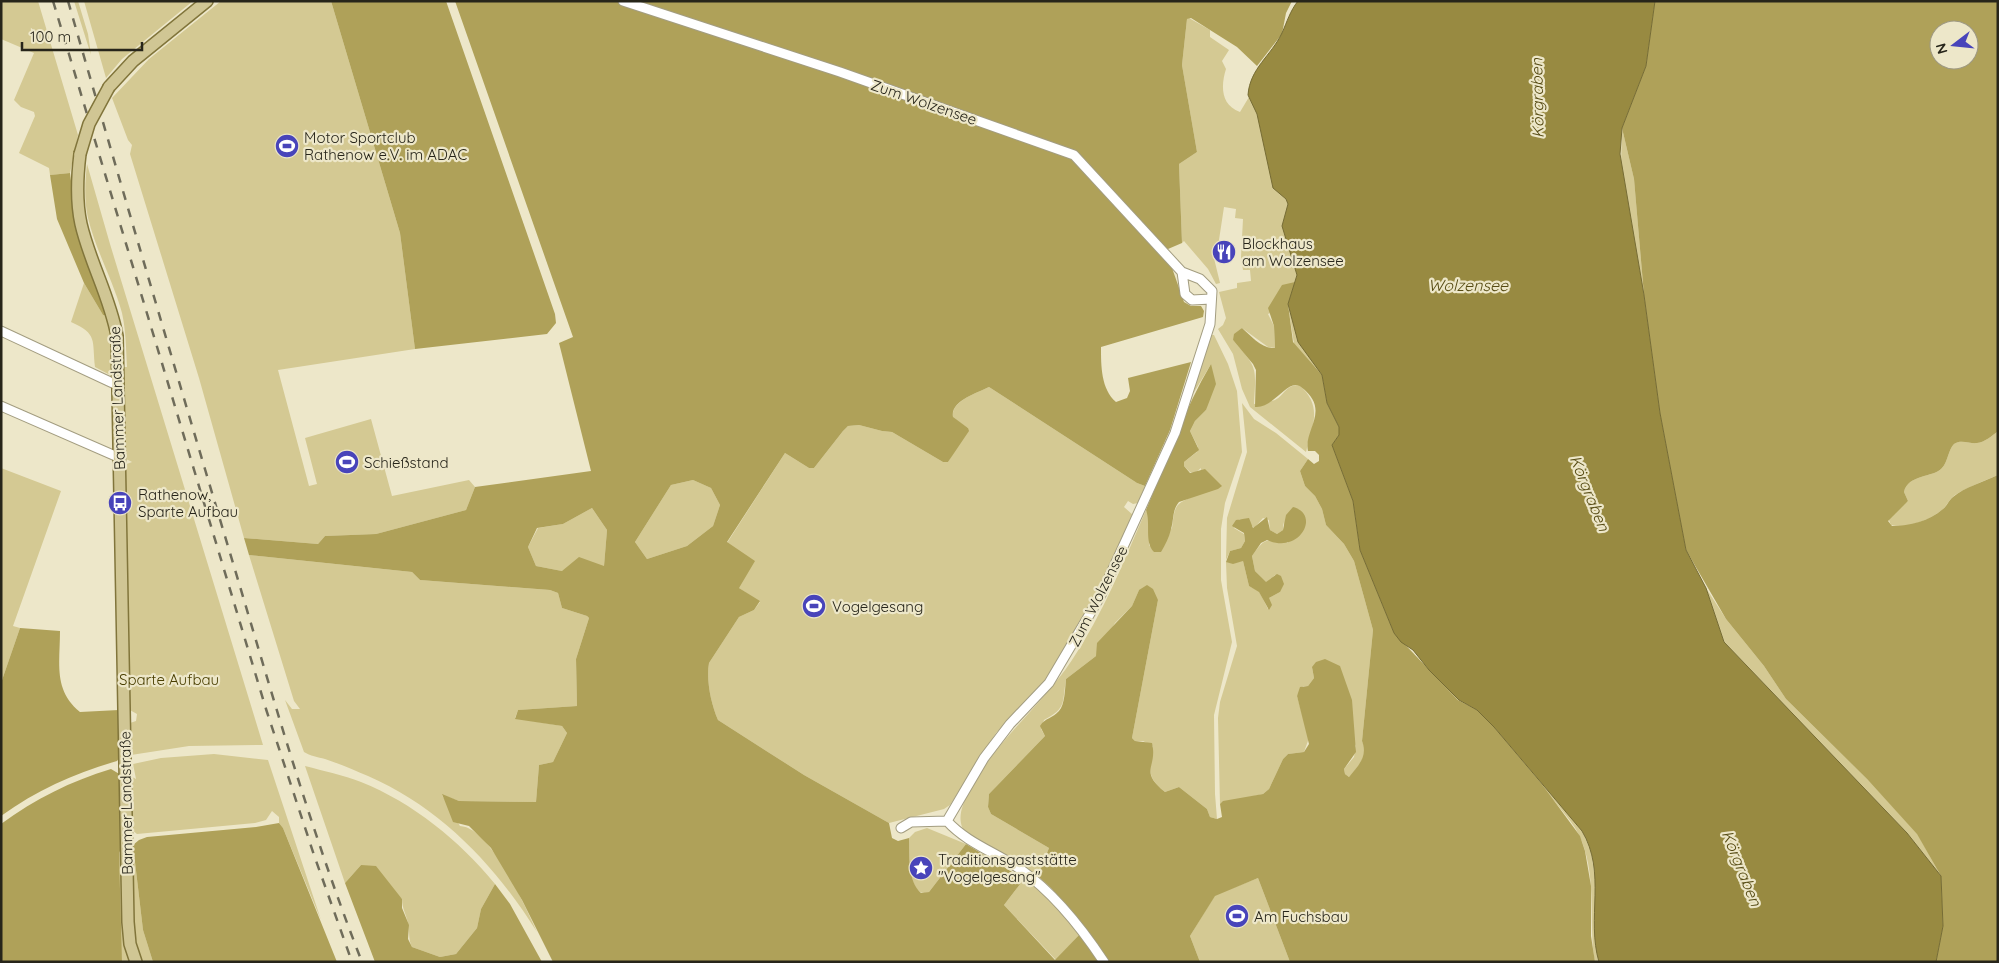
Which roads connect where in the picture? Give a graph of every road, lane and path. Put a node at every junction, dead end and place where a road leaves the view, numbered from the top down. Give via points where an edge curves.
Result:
1 (207, 1) edge
2 (624, 1) edge
3 (1182, 272) junction
4 (1211, 299) junction
5 (1, 331) edge
6 (119, 386) junction
7 (1, 406) edge
8 (120, 458) junction
9 (947, 820) junction
10 (901, 828) dead end
11 (136, 962) edge
12 (1104, 962) edge

1 - 6 main road, Bammer Landstraße, bridge via 133,61 110,87 89,124 80,154 77,193 82,225 114,317
2 - 3 street, Zum Wolzensee via 840,72 1074,155
3 - 4 street, Zum Wolzensee via 1200,278 1212,291
3 - 4 street via 1185,294 1192,300
4 - 9 street, Zum Wolzensee via 1210,324 1175,433 1101,595 1049,683 1010,724 984,758
5 - 6 street
6 - 8 main road, Bammer Landstraße
7 - 8 street
8 - 11 main road, Bammer Landstraße via 128,922
9 - 10 street via 911,822
9 - 12 street via 960,834 1018,868 1050,894

